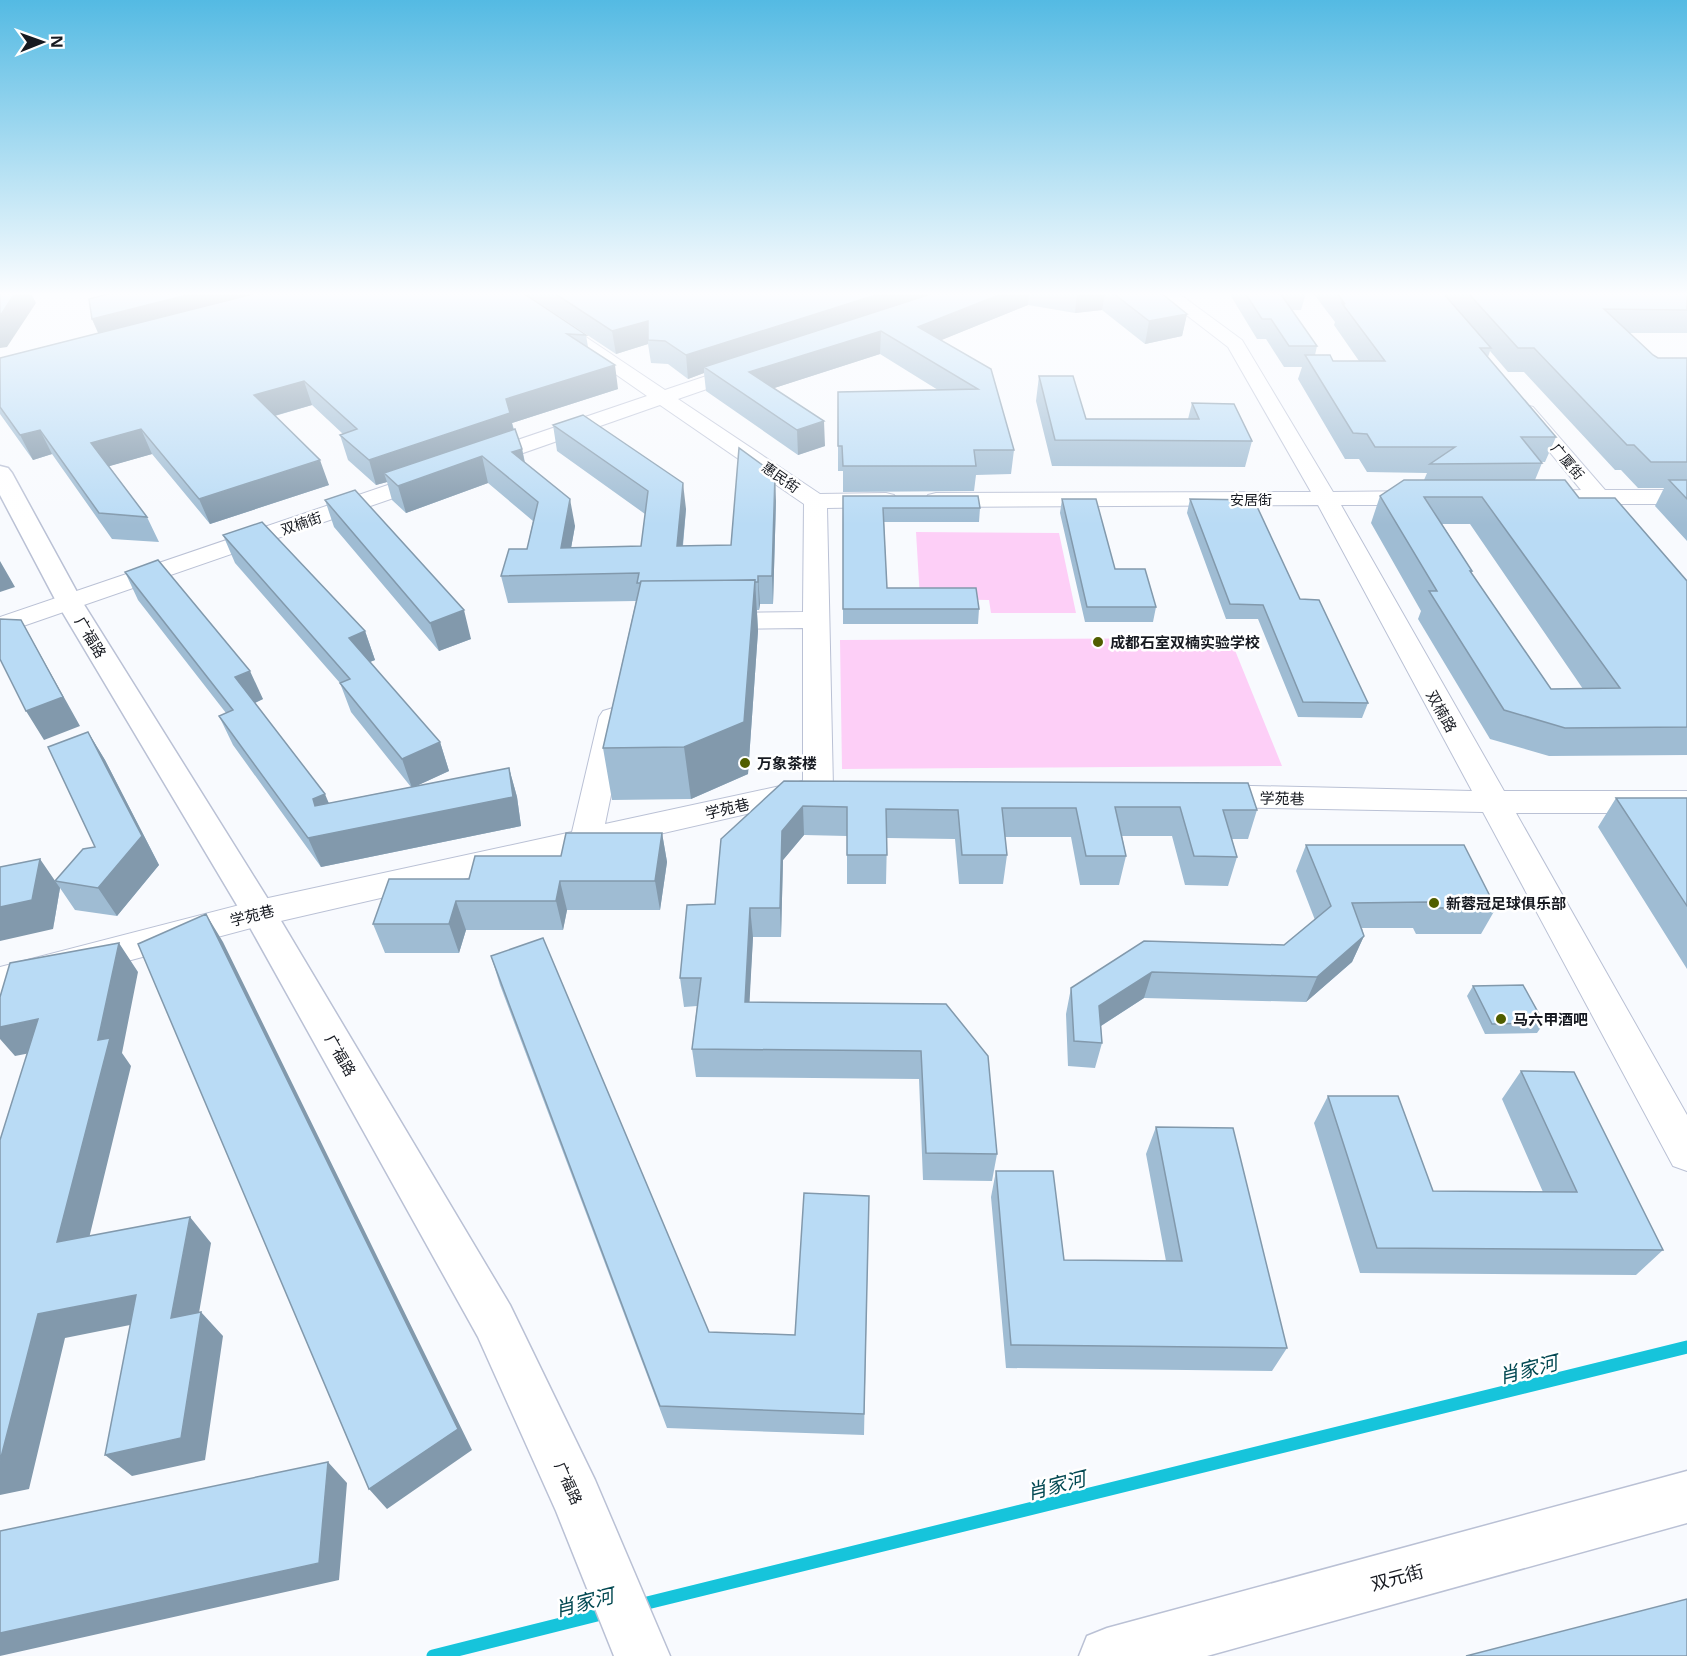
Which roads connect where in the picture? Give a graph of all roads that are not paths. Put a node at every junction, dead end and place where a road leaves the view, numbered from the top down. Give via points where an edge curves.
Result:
1 (625, 370) edge
2 (742, 370) edge
3 (1251, 370) edge
4 (1510, 391) edge
5 (664, 396) junction
6 (0, 473) edge
7 (1599, 497) junction
8 (1687, 497) edge
9 (1326, 498) junction
10 (1445, 498) edge
11 (1516, 498) edge
12 (815, 501) junction
13 (1621, 523) edge
14 (70, 603) junction
15 (816, 620) junction
16 (692, 621) edge
17 (0, 626) edge
18 (619, 690) edge
19 (830, 788) joint
20 (1185, 796) edge
21 (1492, 802) junction
22 (1687, 802) edge
23 (586, 840) junction
24 (259, 913) junction
25 (0, 981) edge
26 (1687, 1153) edge
27 (1687, 1497) edge
28 (642, 1656) edge
29 (1107, 1656) edge

1 - 5 street, 惠民街
2 - 5 street, 双楠街
3 - 9 street, 双楠路
4 - 7 street, 广厦街
5 - 12 street, 惠民街
5 - 14 street, 双楠街
6 - 14 street, 广福路
7 - 8 street
7 - 11 street
7 - 13 street, 广厦街
9 - 10 street, 安居街
9 - 12 street, 安居街
9 - 21 street, 双楠路
12 - 15 street, 惠民街
14 - 17 street, 双楠街
14 - 24 street, 广福路
15 - 16 street
15 - 19 street, 惠民街
18 - 23 street
19 - 23 street, 学苑巷
20 - 21 street, 学苑巷
21 - 22 street, 学苑巷
21 - 26 street, 双楠路
23 - 24 street, 学苑巷
24 - 25 street, 学苑巷
24 - 28 street, 广福路 via 494,1321 577,1498
27 - 29 street, 双元街

